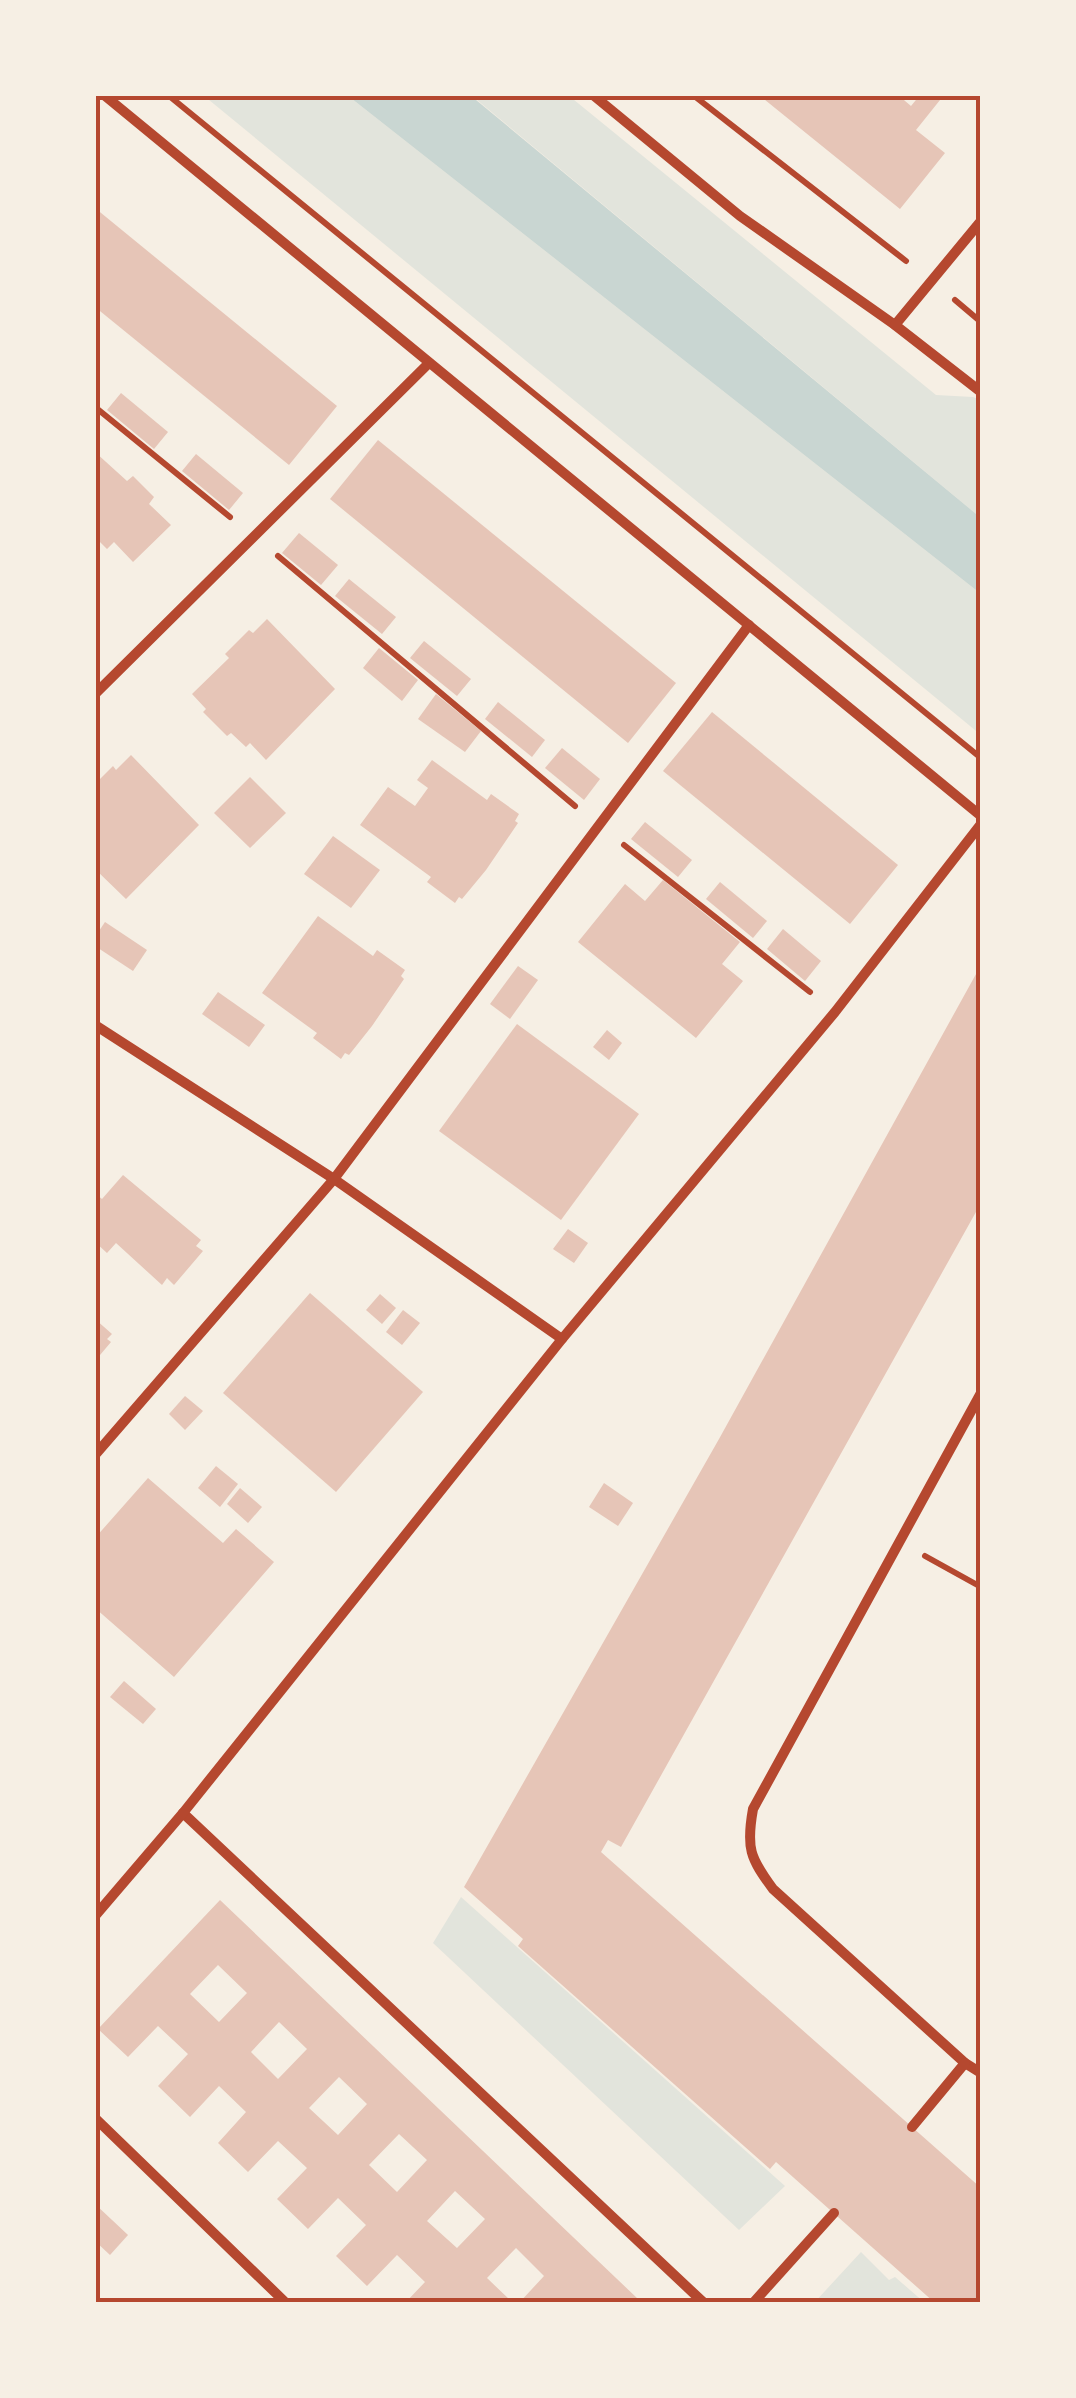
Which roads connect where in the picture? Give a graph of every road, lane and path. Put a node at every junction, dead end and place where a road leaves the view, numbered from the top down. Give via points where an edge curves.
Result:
1 (104, 95) edge
2 (168, 95) edge
3 (594, 95) edge
4 (693, 95) edge
5 (981, 221) edge
6 (930, 280) junction
7 (981, 322) edge
8 (895, 325) junction
9 (429, 363) junction
10 (981, 392) edge
11 (95, 408) edge
12 (254, 536) junction
13 (749, 626) junction
14 (95, 694) edge
15 (981, 758) edge
16 (981, 816) edge
17 (981, 824) edge
18 (598, 825) junction
19 (835, 1012) junction
20 (95, 1025) edge
21 (334, 1179) junction
22 (562, 1339) junction
23 (981, 1393) edge
24 (95, 1455) edge
25 (898, 1541) junction
26 (981, 1579) edge
27 (970, 1581) junction
28 (981, 1587) edge
29 (183, 1813) junction
30 (95, 1916) edge
31 (965, 2063) junction
32 (981, 2073) edge
33 (95, 2118) edge
34 (912, 2127) dead end
35 (834, 2213) dead end
36 (286, 2303) edge
37 (704, 2303) edge
38 (753, 2303) edge

1 - 9 street
2 - 15 path
3 - 8 street via 740,216
4 - 6 path
5 - 6 street
6 - 7 path
6 - 8 street
8 - 10 street
9 - 12 street
9 - 13 street
11 - 12 path
12 - 14 street
12 - 18 path
13 - 16 street
13 - 18 street
17 - 19 street
18 - 19 path
18 - 21 street
19 - 22 street
20 - 21 street
21 - 22 street
21 - 24 street
22 - 29 street
23 - 25 street
25 - 27 path
25 - 31 street via 753,1810 748,1834 753,1862 773,1889
26 - 27 path
27 - 28 path
29 - 30 street
29 - 37 street
31 - 32 street
31 - 34 street
33 - 36 street
35 - 38 street

